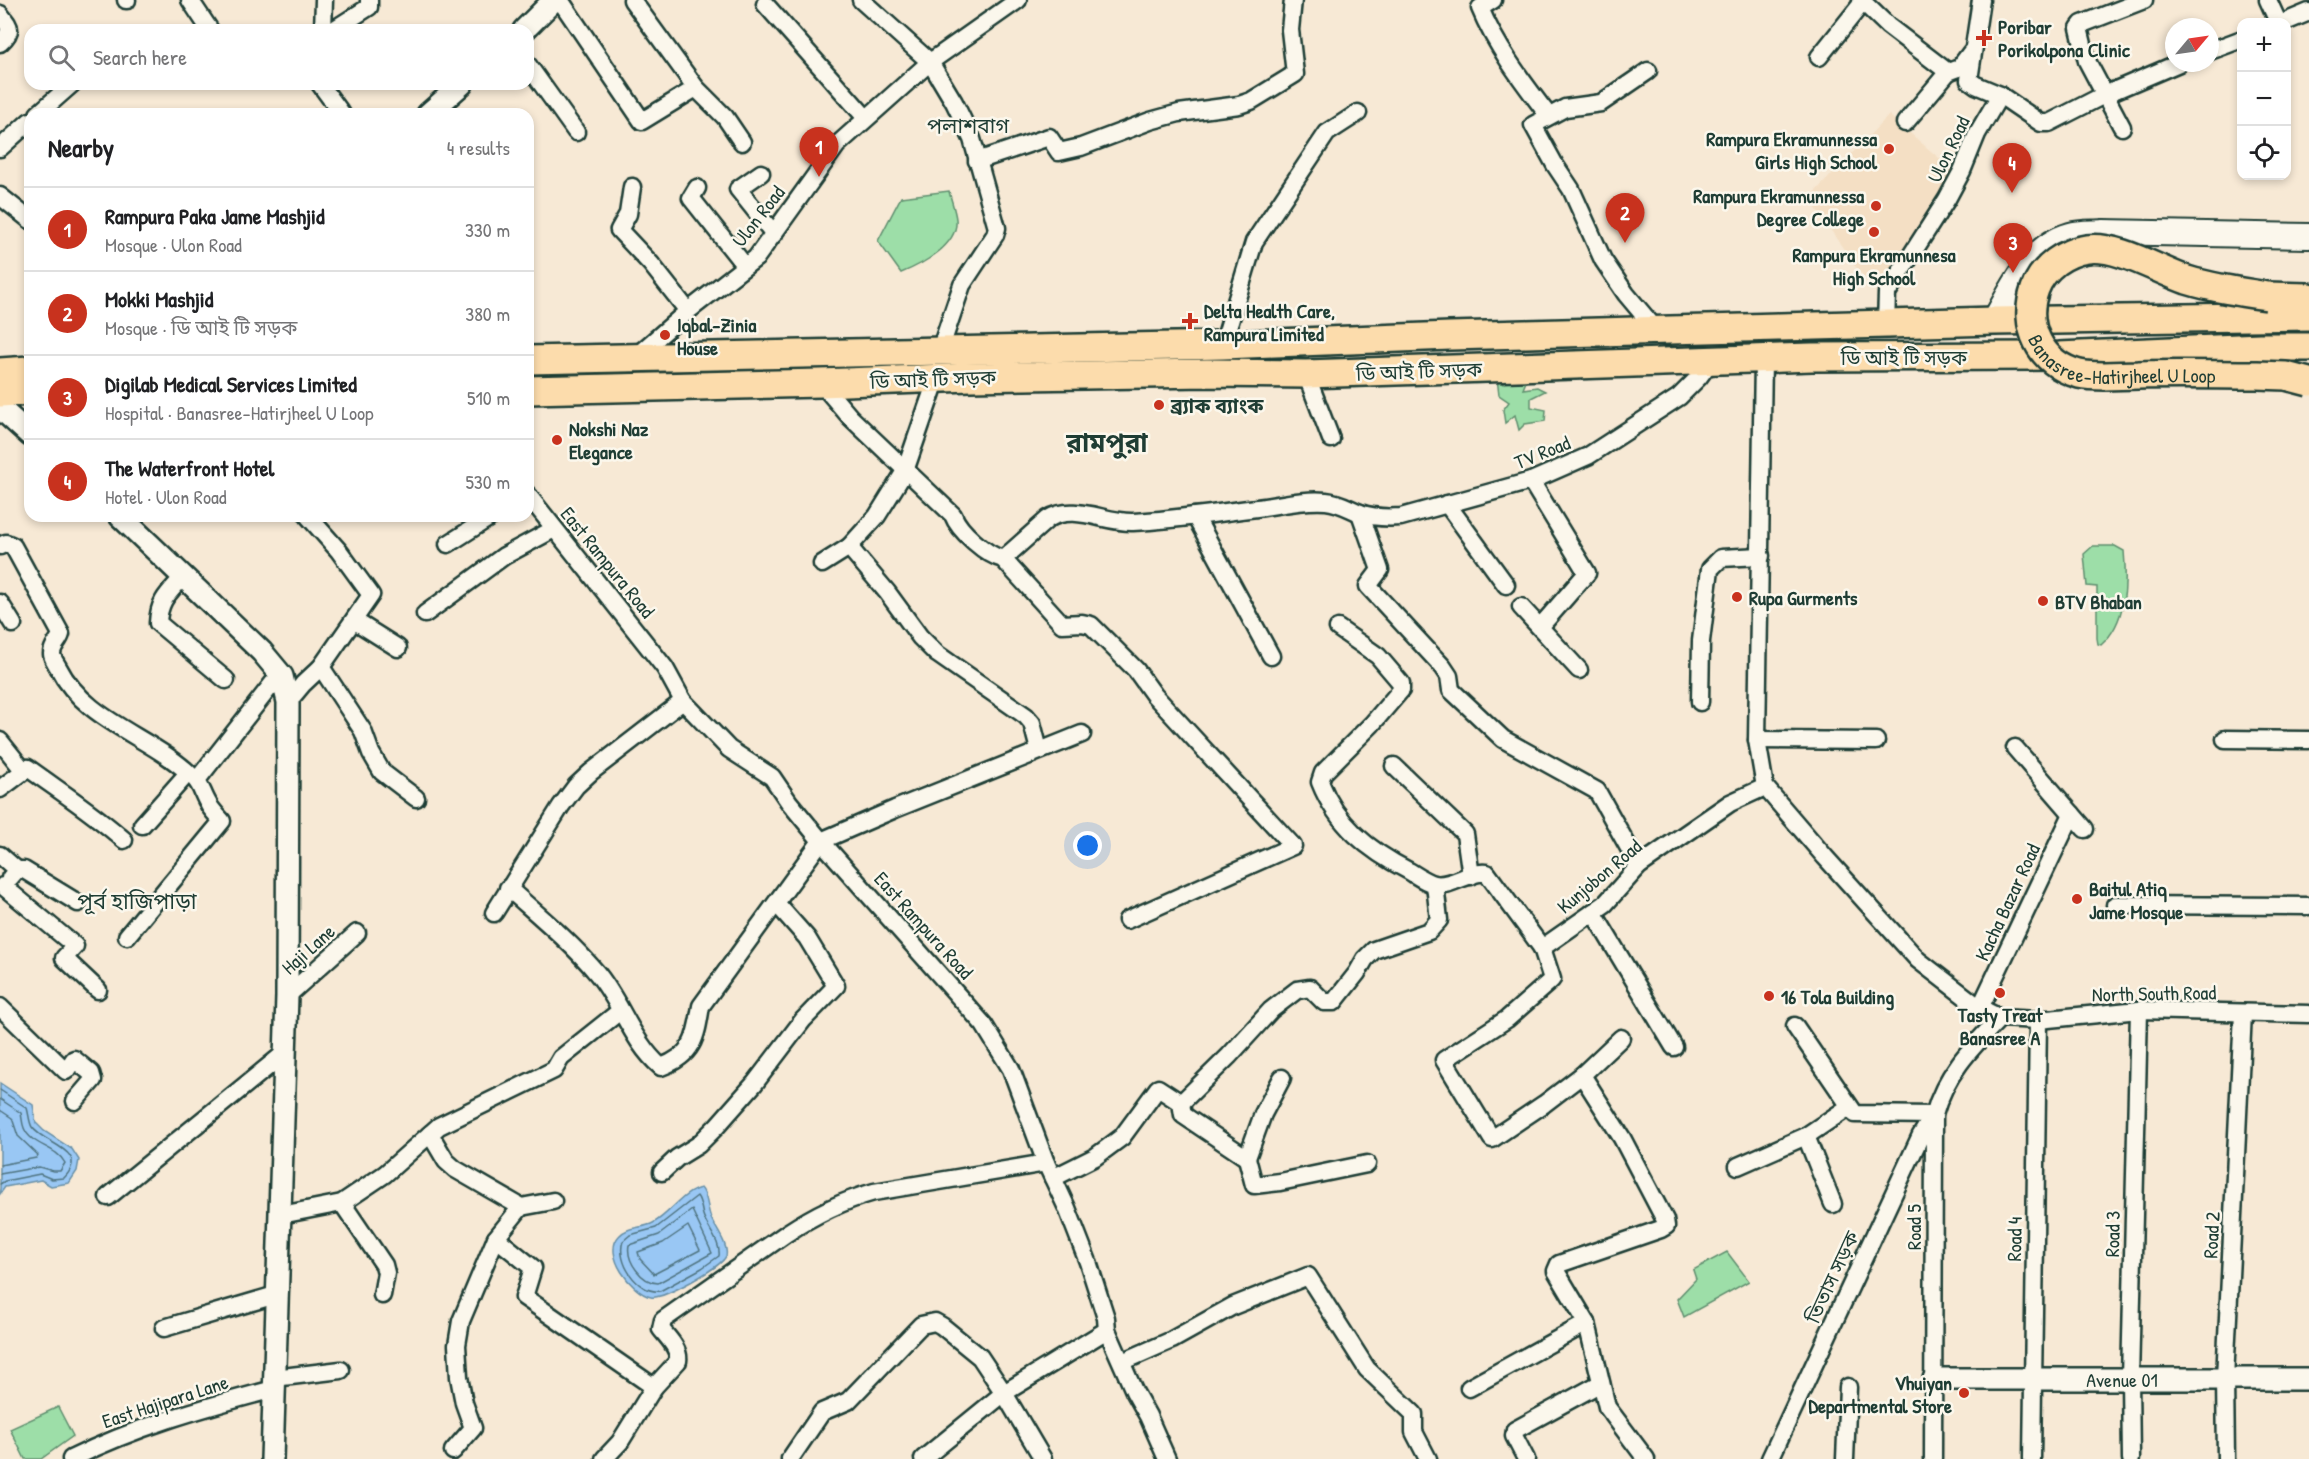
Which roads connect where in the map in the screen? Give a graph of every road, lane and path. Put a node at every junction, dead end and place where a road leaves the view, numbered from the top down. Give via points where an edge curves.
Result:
1 (190, 0) edge
2 (324, 0) edge
3 (369, 0) edge
4 (554, 0) edge
5 (560, 0) edge
6 (632, 0) edge
7 (861, 0) edge
8 (1018, 0) edge
9 (1293, 0) edge
10 (1493, 0) edge
11 (1981, 0) edge
12 (2144, 0) edge
13 (2268, 0) edge
14 (1862, 1) edge
15 (765, 4) dead end
16 (2309, 12) edge
17 (0, 14) edge
18 (2276, 18) edge
19 (2291, 20) edge
20 (206, 24) edge
21 (323, 24) edge
22 (342, 24) edge
23 (530, 24) edge
24 (2237, 41) edge
25 (0, 43) edge
26 (2219, 48) edge
27 (1971, 52) junction
28 (1819, 57) dead end
29 (930, 62) junction
30 (2165, 69) edge
31 (1648, 71) dead end
32 (1951, 71) junction
33 (534, 73) edge
34 (1969, 80) junction
35 (696, 88) junction
36 (65, 90) edge
37 (324, 90) edge
38 (455, 90) edge
39 (2104, 94) junction
40 (2000, 95) junction
41 (45, 108) edge
42 (338, 108) edge
43 (435, 108) edge
44 (1358, 113) dead end
45 (1548, 116) junction
46 (866, 118) junction
47 (1905, 123) dead end
48 (24, 126) edge
49 (2122, 127) dead end
50 (576, 132) dead end
51 (742, 142) dead end
52 (0, 148) edge
53 (977, 161) junction
54 (761, 173) dead end
55 (633, 187) dead end
56 (697, 188) dead end
57 (0, 196) edge
58 (24, 215) edge
59 (774, 234) junction
60 (2309, 236) edge
61 (745, 266) junction
62 (2309, 297) edge
63 (688, 311) junction
64 (2309, 316) edge
65 (1994, 321) junction
66 (1886, 324) junction
67 (1657, 331) junction
68 (1223, 345) junction
69 (2260, 347) junction
70 (2309, 347) edge
71 (940, 350) junction
72 (969, 350) junction
73 (633, 358) junction
74 (2309, 358) edge
75 (534, 360) edge
76 (1763, 360) junction
77 (1710, 362) junction
78 (24, 370) edge
79 (0, 372) edge
80 (1306, 374) junction
81 (970, 377) junction
82 (937, 378) junction
83 (2309, 382) edge
84 (821, 383) junction
85 (534, 390) edge
86 (24, 391) edge
87 (0, 393) edge
88 (0, 408) edge
89 (24, 430) edge
90 (1331, 439) dead end
91 (905, 471) junction
92 (1531, 481) junction
93 (534, 503) edge
94 (1447, 504) junction
95 (1360, 513) junction
96 (1195, 516) junction
97 (126, 522) edge
98 (313, 522) edge
99 (483, 522) edge
100 (554, 529) junction
101 (448, 544) dead end
102 (0, 546) edge
103 (849, 547) junction
104 (1761, 555) junction
105 (1003, 559) junction
106 (822, 564) dead end
107 (183, 578) junction
108 (1506, 585) dead end
109 (0, 603) edge
110 (1521, 607) dead end
111 (425, 614) dead end
112 (355, 621) junction
113 (13, 624) dead end
114 (1540, 627) junction
115 (1338, 628) dead end
116 (398, 648) dead end
117 (1271, 656) dead end
118 (321, 667) junction
119 (1579, 670) dead end
120 (282, 676) junction
121 (226, 680) dead end
122 (683, 701) junction
123 (288, 702) junction
124 (1700, 702) dead end
125 (1082, 734) dead end
126 (2225, 739) dead end
127 (1757, 740) junction
128 (2309, 740) edge
129 (0, 741) edge
130 (1876, 741) dead end
131 (2015, 748) dead end
132 (1039, 750) junction
133 (1394, 766) dead end
134 (24, 771) junction
135 (192, 776) junction
136 (1765, 787) junction
137 (0, 789) edge
138 (416, 798) dead end
139 (2072, 814) junction
140 (142, 825) dead end
141 (2085, 829) dead end
142 (124, 840) dead end
143 (821, 841) junction
144 (0, 855) edge
145 (1639, 866) junction
146 (17, 870) junction
147 (1471, 876) junction
148 (1435, 884) junction
149 (2, 888) edge
150 (508, 888) junction
151 (78, 903) dead end
152 (777, 904) junction
153 (2115, 905) dead end
154 (2309, 906) edge
155 (1593, 912) junction
156 (494, 913) dead end
157 (1127, 920) dead end
158 (357, 933) dead end
159 (127, 936) dead end
160 (1542, 948) junction
161 (98, 990) dead end
162 (287, 996) junction
163 (0, 1007) edge
164 (1980, 1008) junction
165 (2139, 1010) junction
166 (620, 1011) junction
167 (2243, 1013) junction
168 (2309, 1014) edge
169 (2000, 1018) junction
170 (2038, 1020) junction
171 (1796, 1026) dead end
172 (1621, 1038) dead end
173 (1674, 1047) dead end
174 (286, 1052) junction
175 (1582, 1075) junction
176 (1282, 1078) dead end
177 (75, 1101) dead end
178 (1181, 1104) junction
179 (1849, 1107) junction
180 (1934, 1115) junction
181 (430, 1134) junction
182 (1806, 1136) junction
183 (1247, 1158) junction
184 (1367, 1164) dead end
185 (1738, 1166) dead end
186 (1049, 1170) junction
187 (662, 1172) dead end
188 (108, 1197) dead end
189 (553, 1201) dead end
190 (342, 1203) junction
191 (1833, 1204) dead end
192 (521, 1207) junction
193 (281, 1215) junction
194 (496, 1238) junction
195 (279, 1294) junction
196 (382, 1295) dead end
197 (1587, 1323) junction
198 (164, 1328) dead end
199 (1107, 1330) junction
200 (1122, 1362) junction
201 (341, 1371) dead end
202 (2225, 1378) junction
203 (1934, 1379) junction
204 (2130, 1379) junction
205 (2309, 1379) edge
206 (2033, 1380) junction
207 (1600, 1383) junction
208 (274, 1384) junction
209 (654, 1387) junction
210 (1848, 1387) dead end
211 (1469, 1388) dead end
212 (1004, 1393) junction
213 (453, 1451) dead end
214 (71, 1459) edge
215 (272, 1459) edge
216 (604, 1459) edge
217 (790, 1459) edge
218 (923, 1459) edge
219 (1043, 1459) edge
220 (1167, 1459) edge
221 (1428, 1459) edge
222 (1526, 1459) edge
223 (1646, 1459) edge
224 (1770, 1459) edge
225 (1845, 1459) edge
226 (1933, 1459) edge
227 (2032, 1459) edge
228 (2131, 1459) edge
229 (2226, 1459) edge

1 - 20 street
2 - 21 street
3 - 22 street via 369,6
4 - 23 street
5 - 35 street via 642,121
6 - 35 street
7 - 29 street
8 - 29 street, Ulon Road
9 - 53 street via 1290,30 1295,74 1251,101 1179,113 1059,152 1049,137
10 - 45 street via 1480,8 1487,26
11 - 27 street
12 - 39 street via 2079,28 2087,61
13 - 18 street
14 - 28 street
14 - 32 street via 1888,26
15 - 46 street
16 - 19 street
17 - 25 street via 9,31
24 - 26 street
27 - 32 street via 1959,68
27 - 34 street
29 - 46 street, Ulon Road
29 - 53 street via 972,139
30 - 39 street
31 - 45 street via 1601,103 1579,105
32 - 34 street
32 - 47 street
33 - 50 street
34 - 40 street
35 - 51 street via 725,117
36 - 41 street
37 - 42 street
38 - 43 street
39 - 40 street via 2049,123 2042,123
39 - 49 street
40 - 66 street, Ulon Road via 1947,199 1887,293
44 - 68 street via 1327,133 1254,242
45 - 67 street via 1533,125 1571,189 1603,260
46 - 59 street, Ulon Road via 831,152
48 - 52 street
53 - 71 street via 997,228 962,285
54 - 59 street via 738,189
55 - 63 street via 628,214 620,230
56 - 61 street via 691,198
57 - 58 street
59 - 61 street, Ulon Road
60 - 65 main road via 2073,234 2050,245 2026,266
61 - 63 street, Ulon Road
62 - 83 main road, Banasree-Hatirjheel U Loop, bridge via 2218,289 2115,252 2087,249 2059,259 2044,274 2034,291 2030,321 2038,345 2051,361 2080,374 2286,376
63 - 73 street, Ulon Road
64 - 65 main road, ডি আই টি সড়ক
65 - 66 main road, ডি আই টি সড়ক
66 - 67 main road, ডি আই টি সড়ক
67 - 68 main road, ডি আই টি সড়ক
68 - 72 main road, ডি আই টি সড়ক
69 - 70 main road, ডি আই টি সড়ক
69 - 74 main road
69 - 76 main road, ডি আই টি সড়ক via 2059,356
71 - 72 main road, ডি আই টি সড়ক
71 - 73 main road, ডি আই টি সড়ক
72 - 81 main road
73 - 75 main road, ডি আই টি সড়ক
76 - 77 main road, ডি আই টি সড়ক
76 - 104 street
77 - 80 main road, ডি আই টি সড়ক
77 - 92 street, TV Road via 1679,397 1588,456
78 - 79 main road
80 - 81 main road, ডি আই টি সড়ক
80 - 90 street
81 - 82 main road, ডি আই টি সড়ক
82 - 84 main road, ডি আই টি সড়ক
82 - 91 street
84 - 85 main road, ডি আই টি সড়ক
84 - 91 street via 849,417
86 - 87 main road
88 - 89 street
91 - 103 street via 877,516
91 - 105 street via 991,556
92 - 94 street, TV Road
92 - 114 street via 1587,573
93 - 100 street, East Rampura Road
94 - 95 street, TV Road via 1401,517 1375,518
94 - 108 street
95 - 96 street, TV Road via 1341,504 1310,501
95 - 145 street via 1380,570 1368,586 1443,667 1451,690 1503,739 1597,791
96 - 105 street, TV Road via 1130,522 1068,511 1048,519
96 - 117 street
97 - 107 street
98 - 112 street via 371,595
99 - 101 street
100 - 111 street via 504,556
100 - 122 street, East Rampura Road via 665,668
102 - 135 street via 13,546 61,634 52,655 75,692 111,722 151,745
103 - 106 street
103 - 132 street via 937,654 1026,716 1032,723
104 - 124 street via 1721,558 1710,569 1701,641
104 - 127 street
105 - 157 street via 1062,624 1091,625 1293,846
107 - 120 street
107 - 121 street via 163,599 158,623
109 - 113 street
110 - 114 street
112 - 116 street
112 - 118 street
114 - 119 street
115 - 148 street via 1378,656 1397,677 1401,690 1323,773 1320,782 1353,835 1392,862
118 - 123 street
118 - 138 street via 363,731 382,772
120 - 123 street
120 - 135 street
122 - 143 street, East Rampura Road via 729,749 772,777
122 - 150 street via 576,786
123 - 162 street
125 - 132 street
126 - 128 street
127 - 130 street
127 - 136 street
129 - 134 street
131 - 139 street
132 - 143 street
133 - 147 street via 1465,834
134 - 137 street
134 - 142 street via 28,768 79,802
135 - 140 street
135 - 159 street via 222,821
136 - 145 street, Kunjobon Road via 1730,803
136 - 164 street via 1918,960
139 - 141 street
139 - 164 street, Kacha Bazar Road
143 - 152 street
143 - 186 street, East Rampura Road via 984,1026 1011,1069
144 - 146 street
145 - 155 street, Kunjobon Road
146 - 149 street
146 - 151 street via 24,870
147 - 148 street
147 - 160 street via 1487,873
148 - 178 street via 1438,920 1429,931 1374,951 1334,1002 1324,1002 1310,988 1297,990 1271,1010
149 - 161 street via 75,946 64,958
150 - 156 street
150 - 166 street via 597,973
152 - 166 street via 702,1006 697,1037 674,1062 661,1067 652,1060
152 - 187 street via 807,938 836,986 803,1020 717,1126
153 - 154 street
155 - 160 street, Kunjobon Road
155 - 173 street
158 - 162 street, Haji Lane
160 - 175 street via 1551,979 1548,983 1507,1019 1444,1060 1492,1139
162 - 174 street
163 - 177 street via 66,1071 74,1059 91,1073 93,1080
164 - 169 street
165 - 167 street, North South Road
165 - 170 street, North South Road
165 - 204 street, Road 3
166 - 181 street via 561,1058 554,1070
167 - 168 street, North South Road
167 - 202 street, Road 2
169 - 170 street, North South Road
169 - 180 street, Road 5 via 1954,1068
170 - 206 street, Road 4
171 - 179 street
172 - 175 street
174 - 188 street
174 - 193 street
175 - 197 street via 1622,1138 1666,1226 1559,1264 1556,1271
176 - 183 street
178 - 183 street via 1183,1115
178 - 186 street via 1158,1088 1122,1137 1095,1157
179 - 180 street via 1855,1114
179 - 182 street
180 - 203 street, Road 5
180 - 224 street, তিতাস সড়ক via 1921,1135
181 - 190 street via 385,1174
181 - 192 street via 455,1169
182 - 185 street
182 - 191 street
183 - 184 street via 1254,1185
186 - 199 street, East Rampura Road via 1088,1262
186 - 209 street via 874,1192 850,1198 807,1220 663,1320 661,1329 679,1356
189 - 192 street
190 - 193 street
190 - 196 street via 384,1265
192 - 194 street
193 - 195 street
194 - 209 street via 533,1268 524,1297
194 - 213 street via 461,1321 457,1345 459,1377 472,1428
195 - 198 street
195 - 208 street
197 - 207 street
197 - 211 street
199 - 200 street, East Rampura Road
199 - 212 street
200 - 220 street, East Rampura Road
200 - 221 street via 1233,1306 1308,1276 1367,1369 1414,1414 1414,1432
201 - 208 street, East Hajipara Lane
202 - 204 street, Avenue 01
202 - 205 street, Avenue 01
202 - 229 street, Road 2
203 - 206 street, Avenue 01
203 - 226 street, Road 5
204 - 206 street, Avenue 01
204 - 228 street, Road 3
206 - 227 street, Road 4
207 - 222 street via 1515,1430 1514,1436
207 - 223 street via 1607,1407
208 - 214 street, East Hajipara Lane via 105,1442
208 - 215 street
209 - 216 street via 620,1442
210 - 225 street
212 - 217 street via 980,1357 935,1322 921,1325 848,1401 822,1412
212 - 218 street
212 - 219 street

